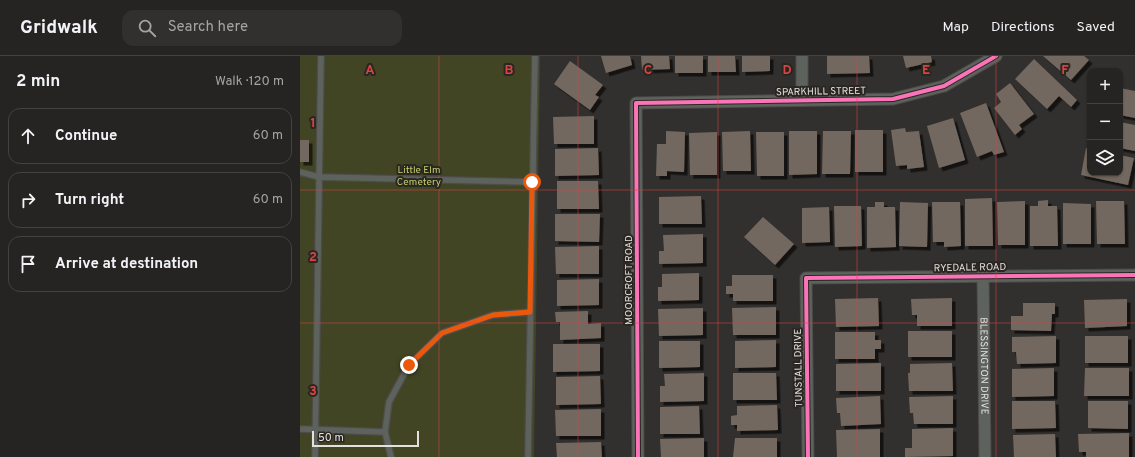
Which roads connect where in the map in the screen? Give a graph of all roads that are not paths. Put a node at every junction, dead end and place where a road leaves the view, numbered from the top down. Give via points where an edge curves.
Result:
1 (321, 56) edge
2 (535, 56) edge
3 (802, 56) edge
4 (996, 56) edge
5 (802, 100) junction
6 (636, 102) joint
7 (300, 172) edge
8 (319, 176) junction
9 (532, 182) junction
10 (983, 275) junction
11 (1135, 275) edge
12 (806, 278) joint
13 (530, 312) junction
14 (300, 429) edge
15 (315, 430) junction
16 (385, 432) junction
17 (315, 457) edge
18 (391, 457) edge
19 (528, 457) edge
20 (638, 457) edge
21 (808, 457) edge
22 (984, 457) edge

1 - 8 lane
2 - 9 lane
3 - 5 street
4 - 5 street, SPARKHILL STREET via 944,86 893,99
5 - 6 street, SPARKHILL STREET
6 - 20 street, MOORCROFT ROAD
7 - 8 lane
8 - 9 lane
8 - 15 lane
9 - 13 lane
10 - 11 street, RYEDALE ROAD
10 - 12 street, RYEDALE ROAD
10 - 22 street, BLESSINGTON DRIVE
12 - 21 street, TUNSTALL DRIVE
13 - 16 lane via 493,315 442,333 409,365 389,402
13 - 19 lane
14 - 15 lane
15 - 16 lane
15 - 17 lane
16 - 18 lane

